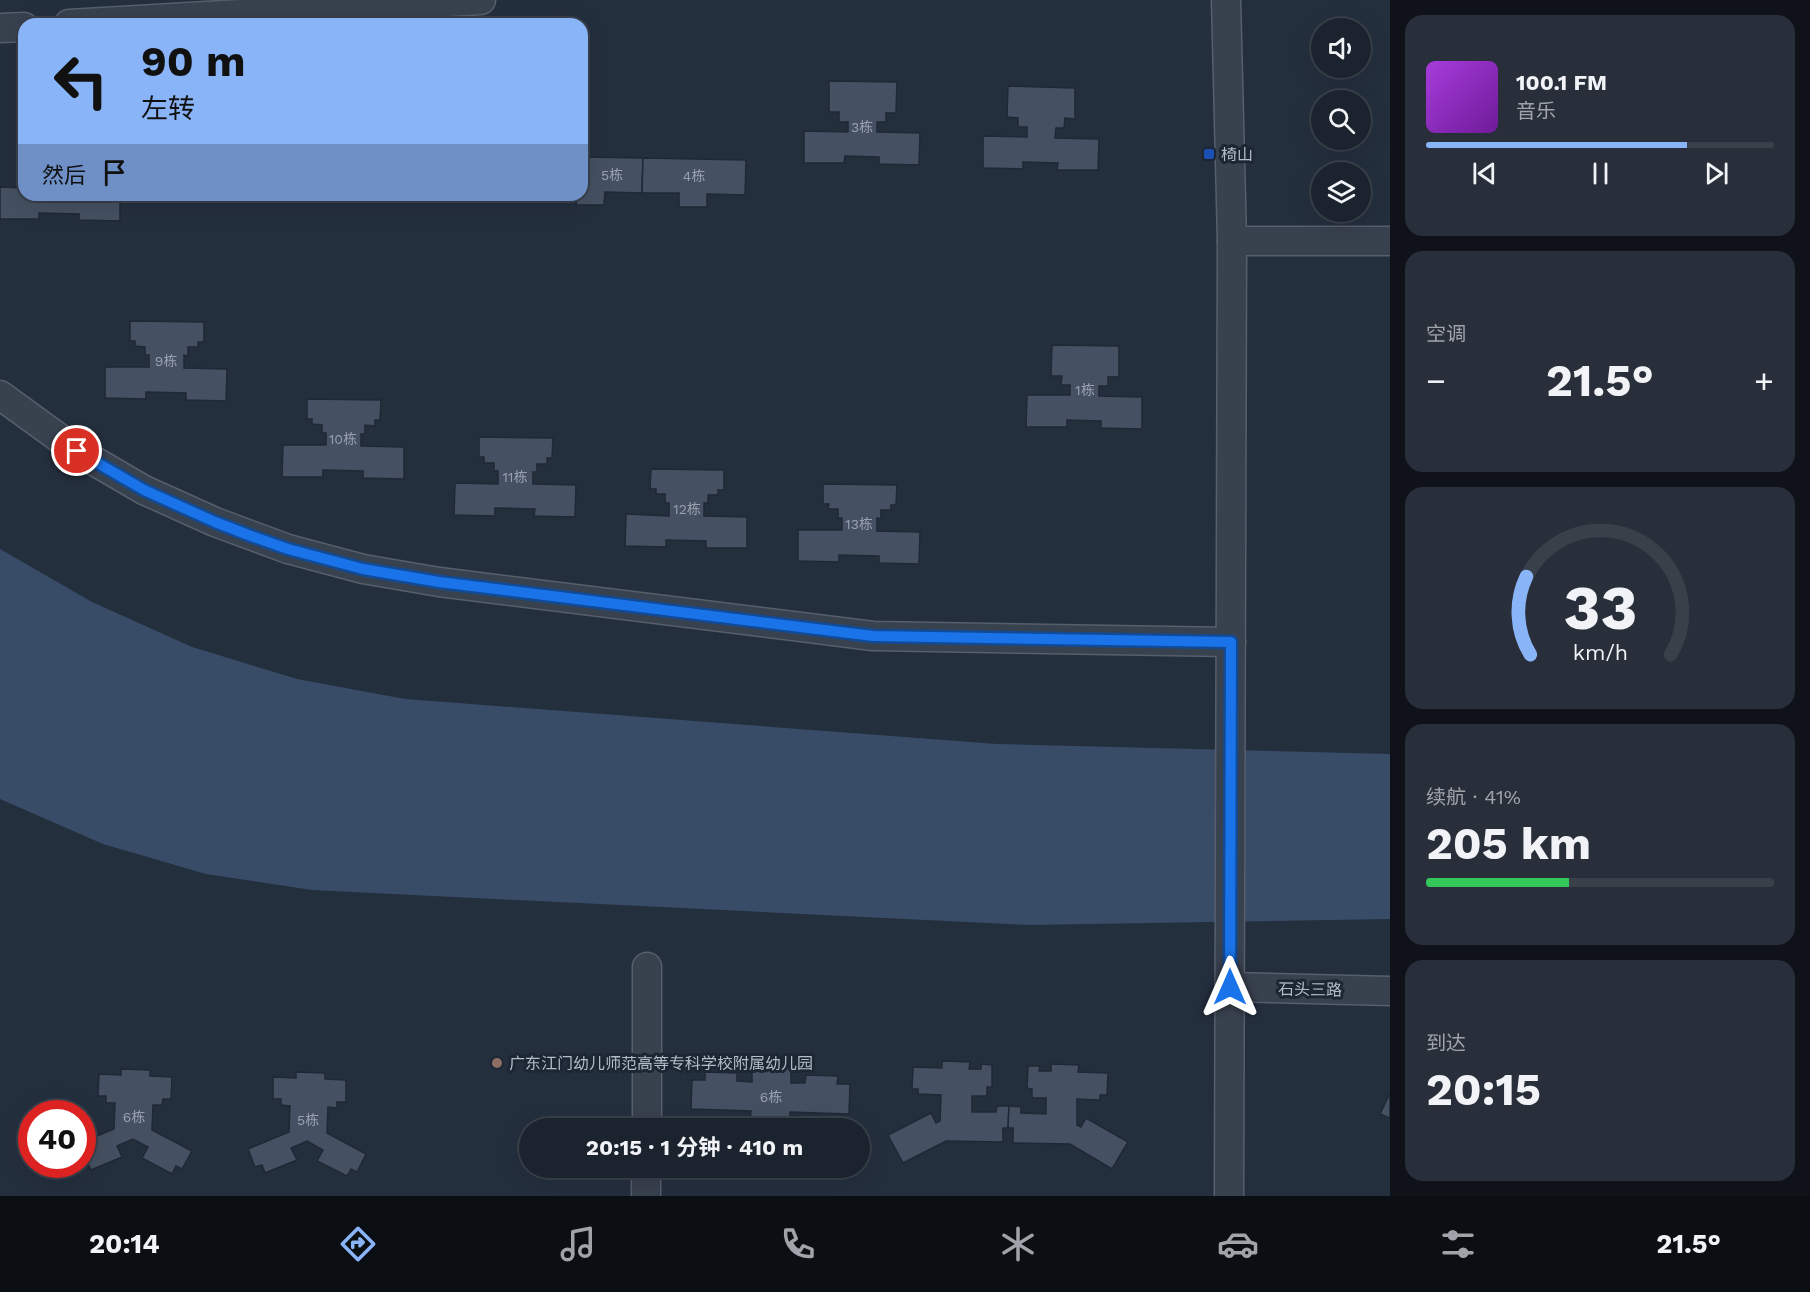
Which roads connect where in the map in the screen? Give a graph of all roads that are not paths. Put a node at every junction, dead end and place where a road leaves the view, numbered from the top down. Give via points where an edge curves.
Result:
1 (480, 0) edge
2 (1226, 0) edge
3 (172, 18) edge
4 (18, 27) edge
5 (0, 28) edge
6 (1232, 241) junction
7 (1390, 241) edge
8 (0, 395) edge
9 (1231, 642) junction
10 (647, 967) dead end
11 (1230, 977) junction
12 (1390, 991) edge
13 (647, 1118) edge
14 (646, 1178) edge
15 (646, 1196) edge
16 (1229, 1196) edge

1 - 3 street
2 - 6 street
4 - 5 street
6 - 7 street
6 - 9 street
8 - 9 street via 77,451 144,490 288,549 363,569 873,636
9 - 11 street
10 - 13 street
11 - 12 street, 石头三路
11 - 16 street
14 - 15 street

